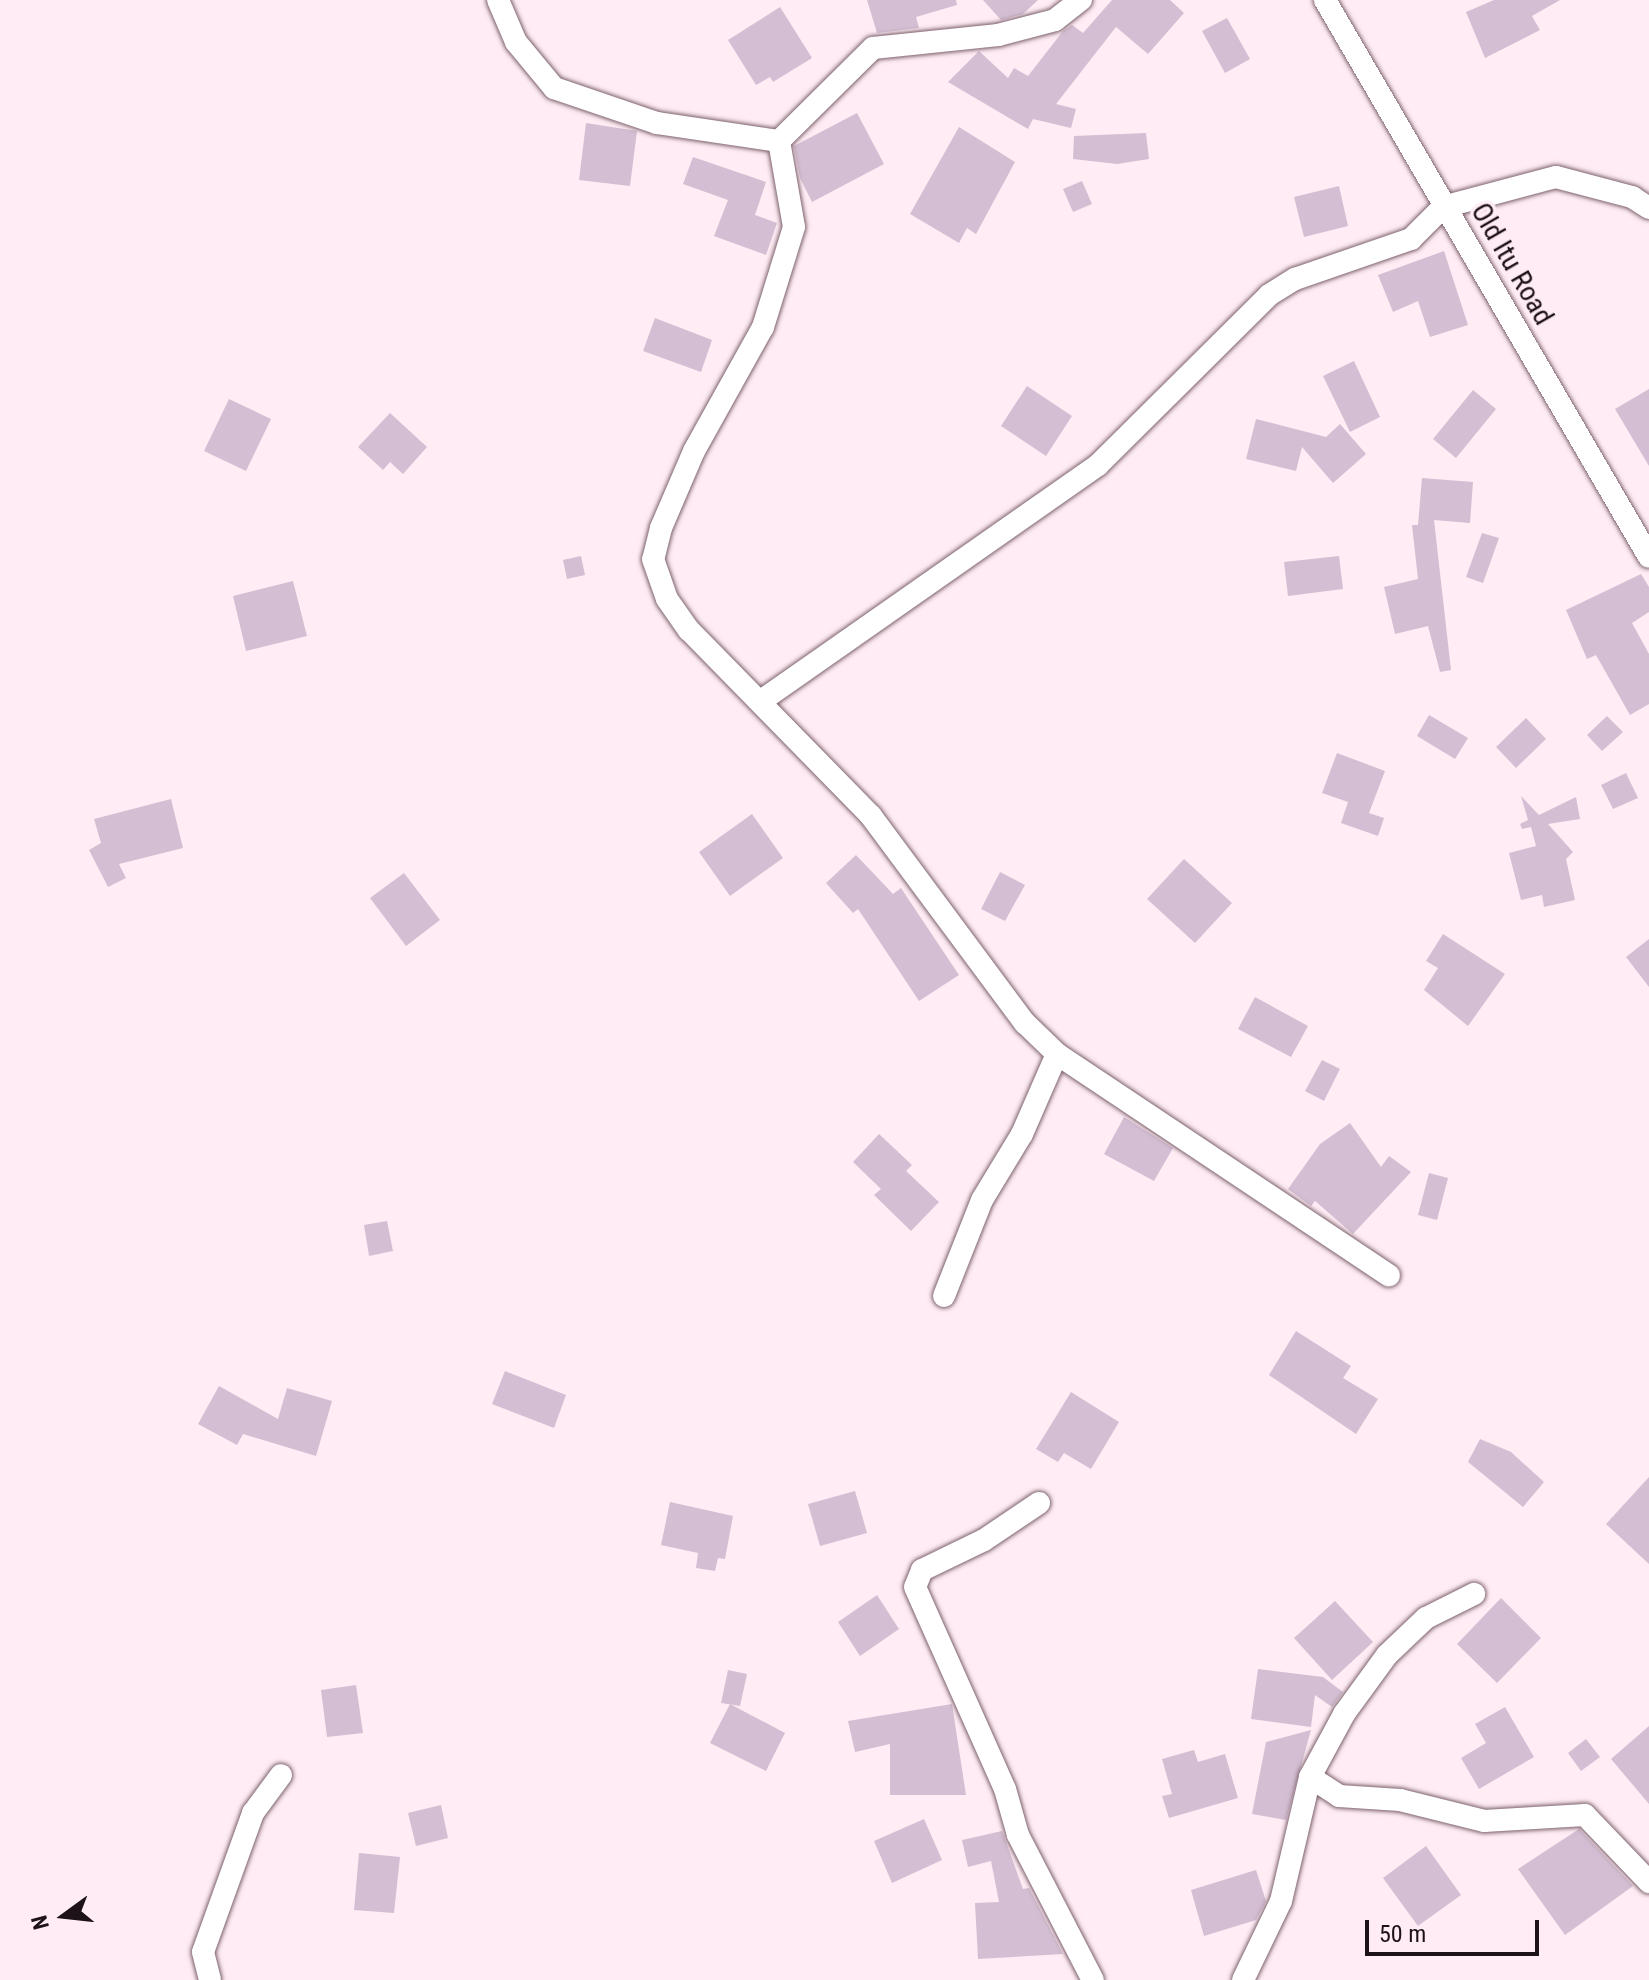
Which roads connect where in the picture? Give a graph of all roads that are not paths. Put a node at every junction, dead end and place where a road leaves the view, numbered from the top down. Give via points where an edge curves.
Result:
1 (498, 0) edge
2 (1081, 0) edge
3 (1325, 0) edge
4 (779, 141) junction
5 (1443, 207) junction
6 (1649, 208) edge
7 (1649, 557) edge
8 (761, 701) junction
9 (1057, 1054) junction
10 (1389, 1275) dead end
11 (944, 1296) dead end
12 (1039, 1503) dead end
13 (1474, 1594) dead end
14 (281, 1775) dead end
15 (1310, 1777) junction
16 (1649, 1882) edge
17 (210, 1980) edge
18 (1093, 1980) edge
19 (1243, 1980) edge

1 - 4 street via 516,42 554,88 657,123
2 - 4 street via 1055,20 998,35 873,48
3 - 5 street, Old Itu Road
4 - 8 street via 794,227 763,327 694,451 653,559 667,599 689,630
5 - 6 street via 1556,177 1632,197
5 - 7 street, Old Itu Road
5 - 8 street via 1411,239 1295,279 1269,295 1098,465
8 - 9 street via 871,816 1025,1023
9 - 10 street
9 - 11 street via 1022,1134 982,1200
12 - 18 street via 984,1540 922,1570 915,1587 1005,1789 1018,1835
13 - 15 street via 1426,1618 1387,1655 1344,1714
14 - 17 street via 253,1813 203,1952
15 - 16 street via 1339,1796 1400,1800 1484,1821 1585,1815
15 - 19 street via 1281,1901

